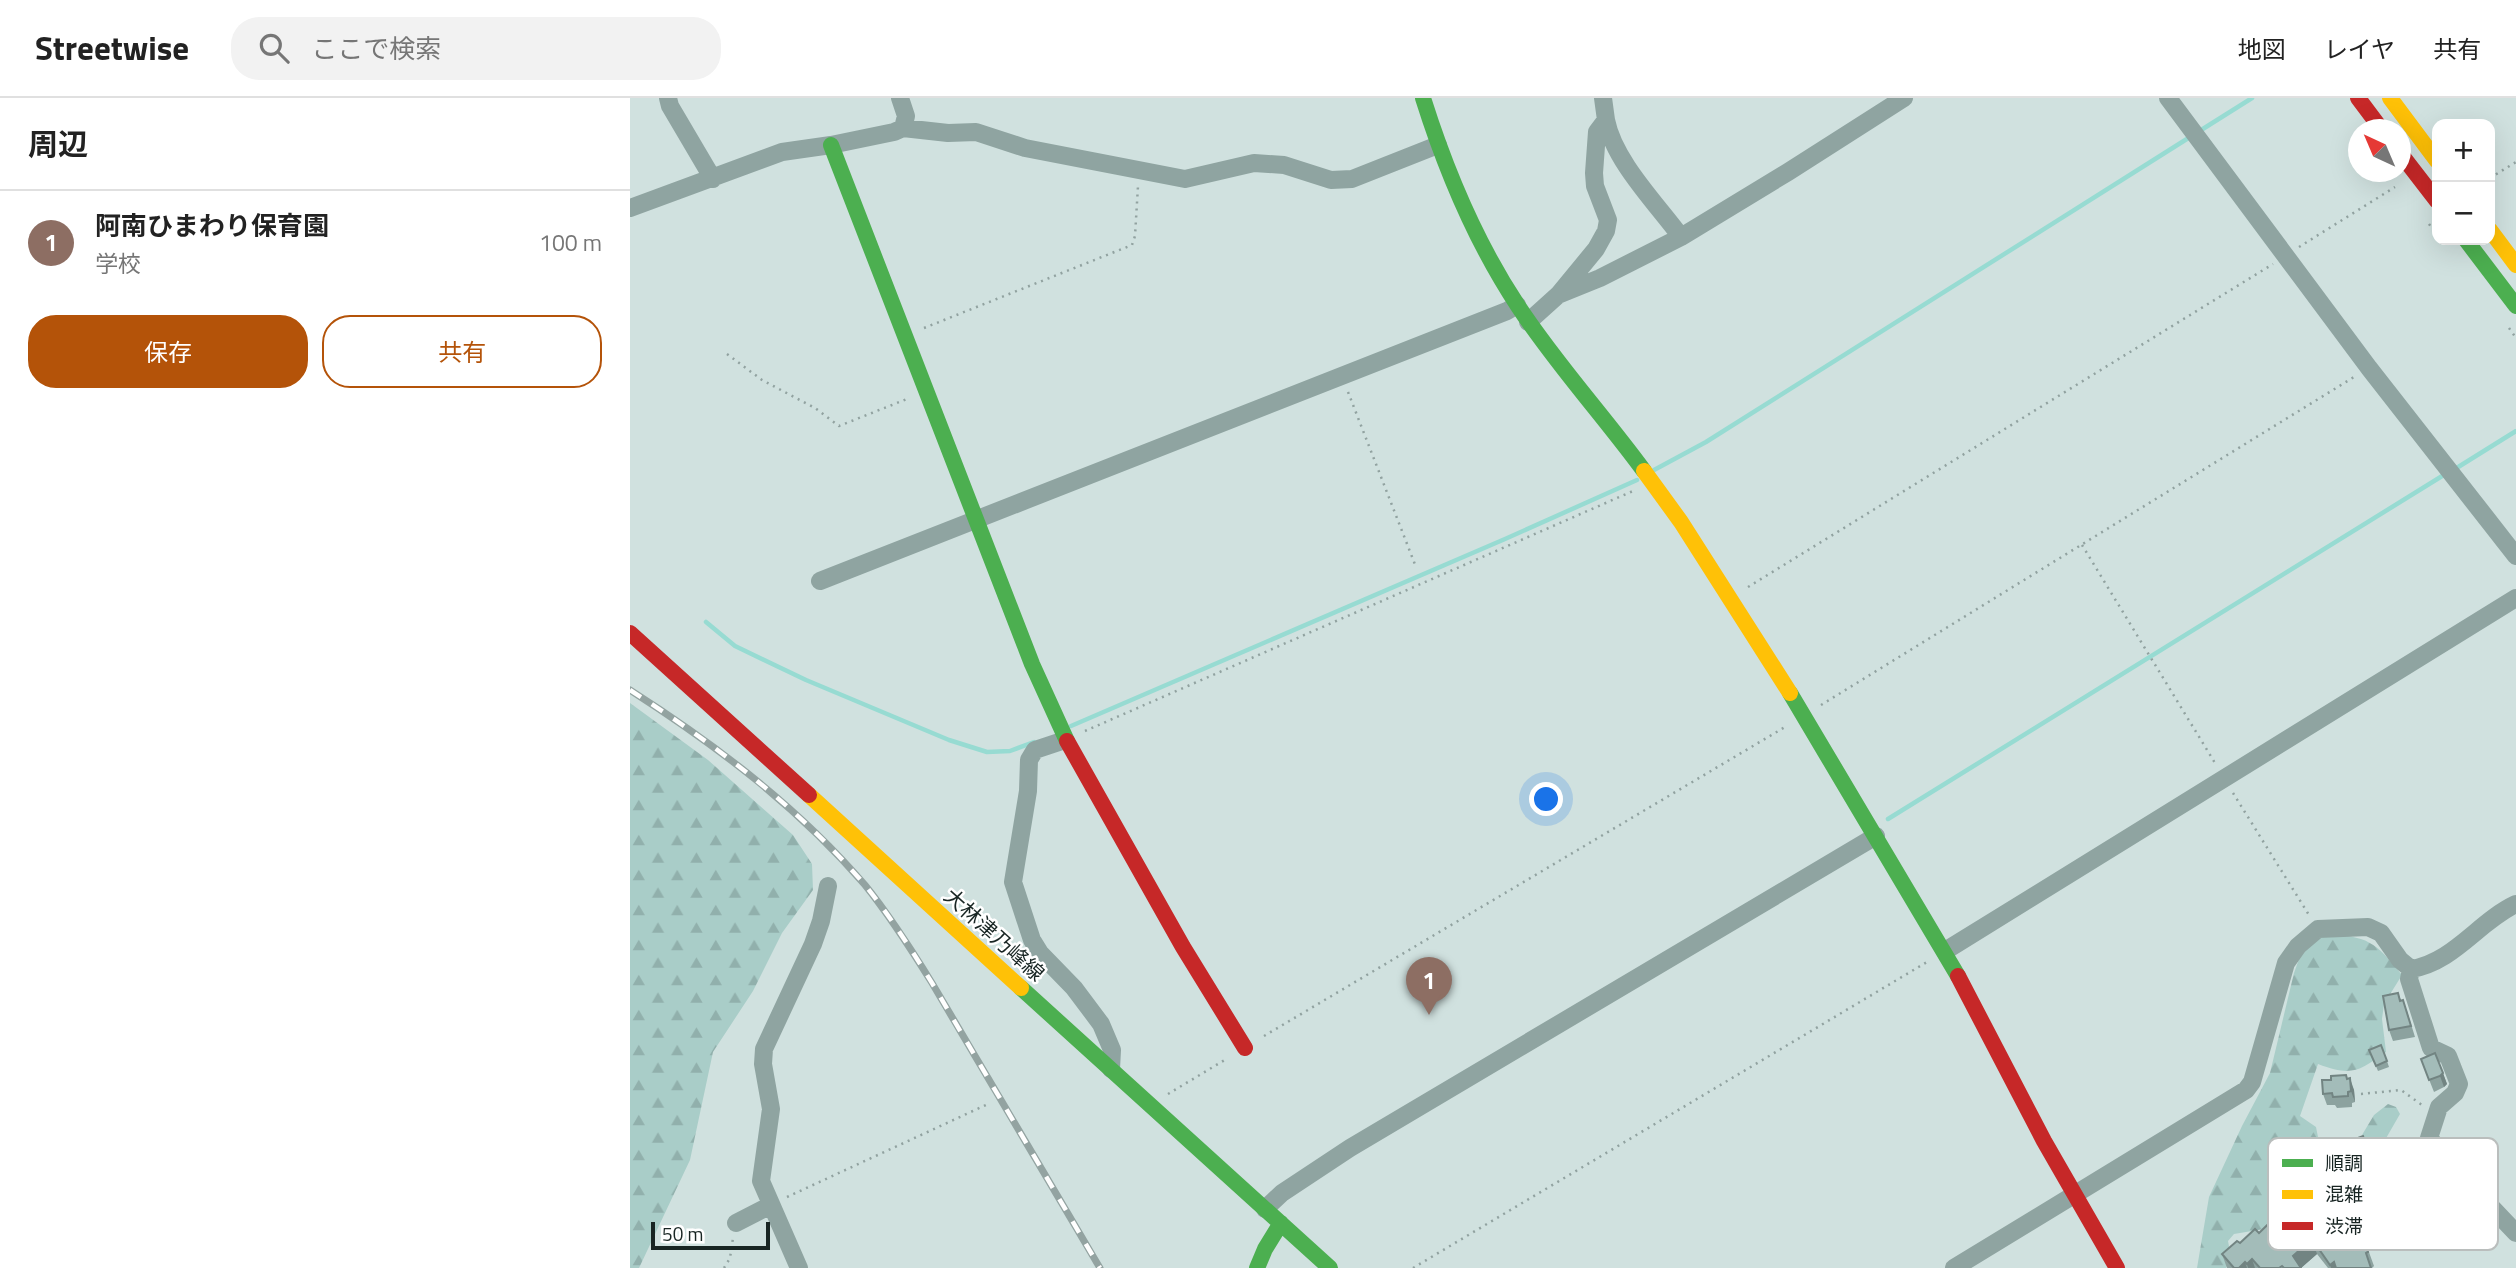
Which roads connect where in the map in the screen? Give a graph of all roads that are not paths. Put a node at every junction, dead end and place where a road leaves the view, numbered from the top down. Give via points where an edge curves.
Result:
1 (668, 98) edge
2 (900, 98) edge
3 (1423, 98) edge
4 (1603, 98) edge
5 (1904, 98) edge
6 (2168, 98) edge
7 (2358, 98) edge
8 (2390, 98) edge
9 (2374, 119) edge
10 (1606, 120) junction
11 (903, 128) junction
12 (831, 145) junction
13 (1438, 145) junction
14 (2432, 154) edge
15 (2411, 167) edge
16 (713, 178) junction
17 (2432, 195) edge
18 (630, 208) edge
19 (1681, 237) junction
20 (2495, 237) edge
21 (2470, 245) edge
22 (2516, 265) edge
23 (1558, 295) junction
24 (1517, 305) junction
25 (2516, 306) edge
26 (1528, 322) junction
27 (977, 519) junction
28 (2516, 556) edge
29 (820, 581) dead end
30 (2516, 598) edge
31 (630, 633) edge
32 (1062, 734) junction
33 (1876, 836) junction
34 (828, 886) dead end
35 (2516, 904) edge
36 (1945, 951) junction
37 (2411, 969) junction
38 (1245, 1048) road end
39 (1111, 1069) junction
40 (2430, 1138) edge
41 (2075, 1196) junction
42 (771, 1205) junction
43 (1265, 1209) junction
44 (2498, 1213) edge
45 (736, 1223) road end
46 (1281, 1223) junction
47 (2516, 1233) edge
48 (799, 1268) edge
49 (1257, 1268) edge
50 (1329, 1268) edge
51 (1954, 1268) edge
52 (2117, 1268) edge

1 - 16 street
2 - 11 street via 906,116
3 - 13 main road
4 - 10 street
5 - 19 street
6 - 28 street
7 - 9 main road
8 - 14 main road
10 - 19 street via 1620,156
10 - 23 street via 1597,132 1594,173 1608,220 1606,232
11 - 12 street
11 - 13 street via 976,132 1025,148 1185,179 1254,163 1284,164 1331,180 1352,179
12 - 16 street via 782,152
12 - 27 main road
13 - 24 main road via 1471,224
15 - 17 main road
16 - 18 street
19 - 23 street
20 - 22 main road
21 - 25 main road
23 - 26 street
24 - 26 main road
24 - 27 street
26 - 33 main road via 1653,483 1730,597
27 - 29 street
27 - 32 main road
30 - 36 street
31 - 39 main road, 大林津乃峰線
32 - 38 main road
32 - 39 street via 1035,750 1029,760 1013,882 1040,953 1101,1024 1112,1050
33 - 36 main road
33 - 43 street via 1350,1148
34 - 42 street via 813,944 764,1049 771,1109 761,1181
35 - 37 street via 2427,967
36 - 41 main road
37 - 40 street via 2409,979 2431,1048 2448,1056 2459,1084 2439,1107
37 - 41 street via 2381,933 2368,927 2318,929 2286,963 2246,1090
39 - 43 main road, 大林津乃峰線
41 - 51 street
41 - 52 main road
42 - 45 street
42 - 48 street
43 - 46 main road, 大林津乃峰線
44 - 47 street
46 - 49 main road
46 - 50 main road, 大林津乃峰線

